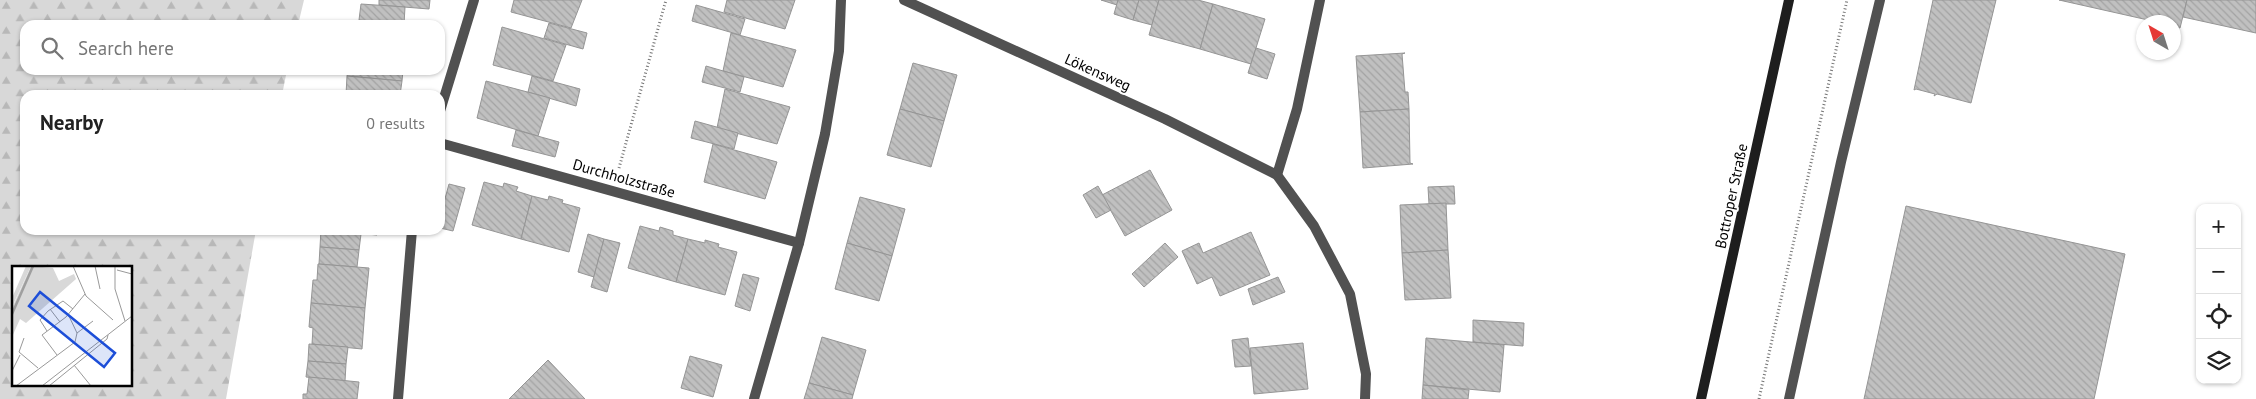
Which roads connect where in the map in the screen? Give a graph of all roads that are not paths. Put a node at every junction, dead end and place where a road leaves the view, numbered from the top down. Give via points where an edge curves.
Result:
1 (474, 0) edge
2 (841, 0) edge
3 (904, 0) edge
4 (1320, 0) edge
5 (1789, 0) edge
6 (1880, 0) edge
7 (445, 95) edge
8 (445, 144) edge
9 (1276, 175) junction
10 (412, 235) edge
11 (799, 243) junction
12 (398, 399) edge
13 (754, 399) edge
14 (1365, 399) edge
15 (1701, 399) edge
16 (1789, 399) edge

1 - 7 street
2 - 11 street via 839,51 825,134
3 - 9 street, Lökensweg via 1166,119
4 - 9 street via 1297,109
5 - 15 main road, Bottroper Straße
6 - 16 street
8 - 11 street, Durchholzstraße
9 - 14 street, Lökensweg via 1314,226 1350,294 1366,374
10 - 12 street
11 - 13 street

